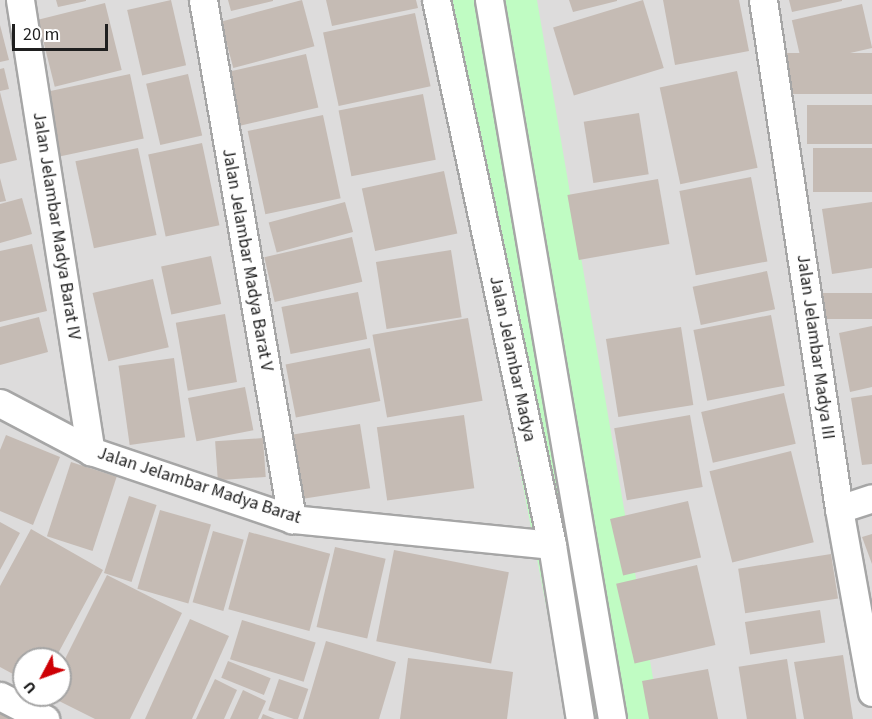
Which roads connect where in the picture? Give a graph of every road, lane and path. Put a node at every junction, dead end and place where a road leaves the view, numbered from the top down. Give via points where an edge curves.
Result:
1 (20, 0) edge
2 (203, 0) edge
3 (436, 0) edge
4 (489, 0) edge
5 (763, 0) edge
6 (0, 403) edge
7 (91, 451) junction
8 (872, 498) edge
9 (839, 509) junction
10 (292, 519) junction
11 (552, 545) junction
12 (872, 692) edge
13 (0, 696) edge
14 (45, 719) edge
15 (580, 719) edge
16 (612, 719) edge

1 - 7 street, Jalan Jelambar Madya Barat IV
2 - 10 street, Jalan Jelambar Madya Barat V
3 - 11 street, Jalan Jelambar Madya
4 - 16 street, Jalan Jelambar Madya
5 - 9 street, Jalan Jelambar Madya III
6 - 7 street, Jalan Jelambar Madya Barat
7 - 10 street, Jalan Jelambar Madya Barat
8 - 9 street
9 - 12 street, Jalan Jelambar Madya III
10 - 11 street, Jalan Jelambar Madya Barat
11 - 15 street, Jalan Jelambar Madya
13 - 14 street

